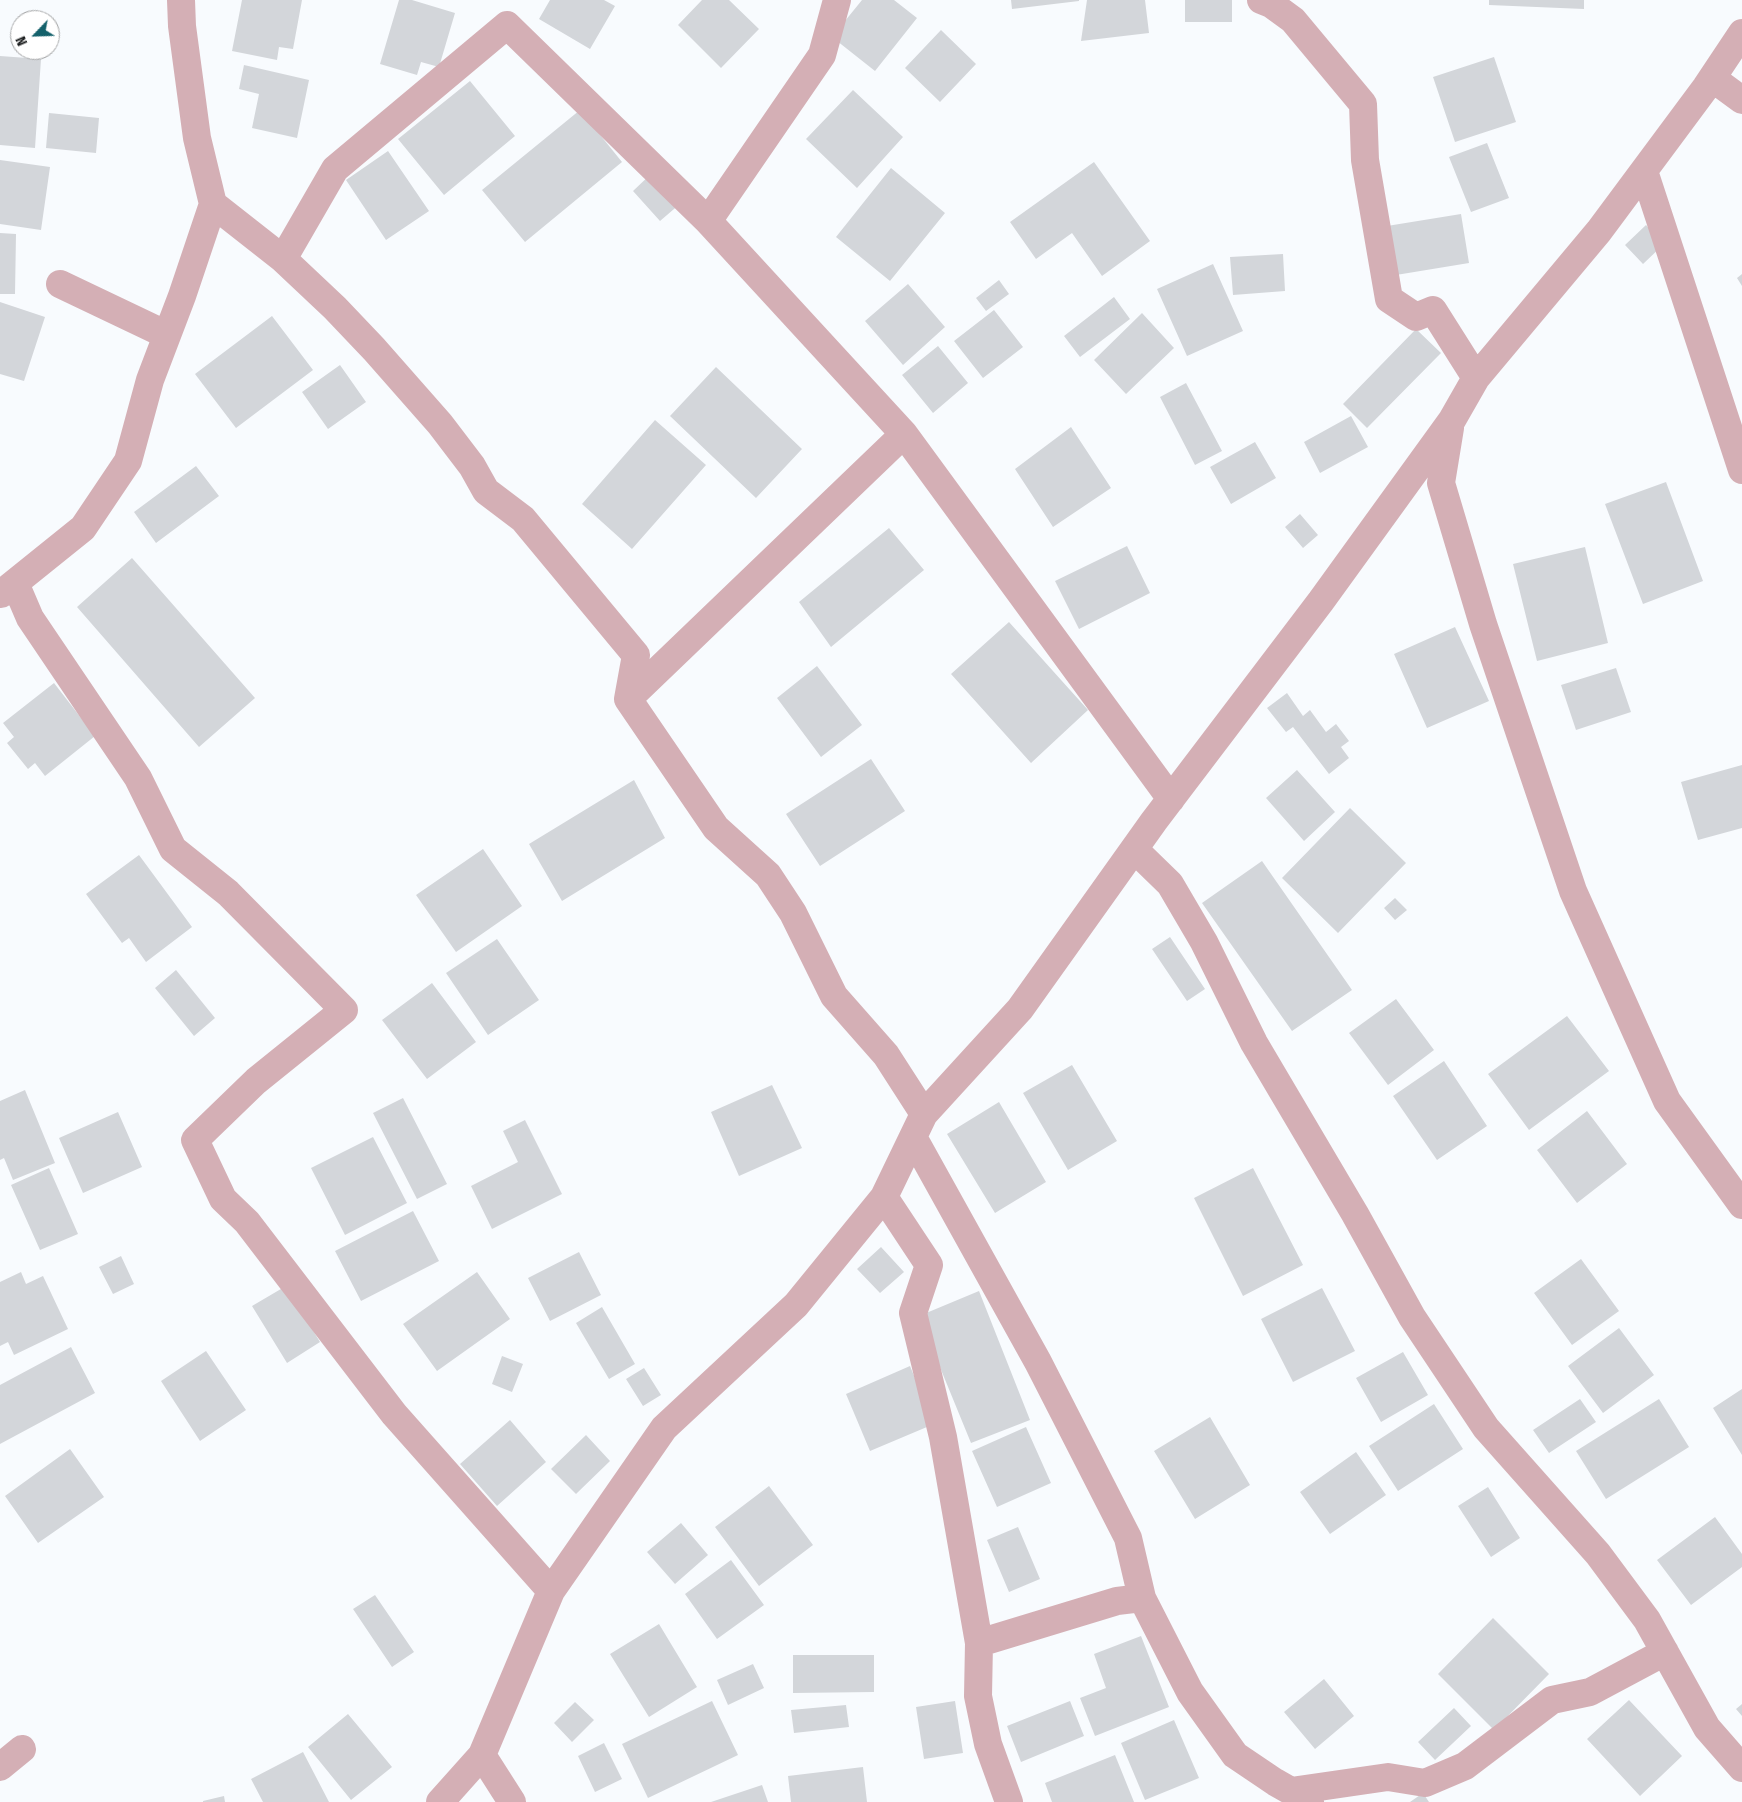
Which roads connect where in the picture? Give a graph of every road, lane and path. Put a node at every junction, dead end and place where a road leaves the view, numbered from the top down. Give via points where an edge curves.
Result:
1 (181, 0) edge
2 (838, 0) edge
3 (1261, 0) edge
4 (1742, 32) edge
5 (1712, 78) junction
6 (1742, 100) edge
7 (1644, 171) junction
8 (213, 204) junction
9 (708, 221) junction
10 (283, 259) junction
11 (60, 284) dead end
12 (167, 335) junction
13 (1476, 378) junction
14 (1452, 420) junction
15 (904, 434) junction
16 (1742, 470) edge
17 (7, 589) edge
18 (628, 699) junction
19 (1171, 798) junction
20 (1134, 849) junction
21 (919, 1126) junction
22 (1738, 1192) edge
23 (884, 1197) junction
24 (551, 1591) junction
25 (1142, 1598) junction
26 (979, 1643) junction
27 (1665, 1652) junction
28 (22, 1749) dead end
29 (482, 1755) junction
30 (0, 1767) edge
31 (1742, 1768) edge
32 (1301, 1796) edge
33 (440, 1802) edge
34 (512, 1802) edge
35 (1009, 1802) edge

1 - 8 street via 197,138
2 - 9 street via 822,55
3 - 13 street via 1293,20 1363,104 1365,160 1389,299 1416,317 1433,310
4 - 5 street
5 - 6 street
5 - 7 street
7 - 13 street via 1599,231
7 - 16 street
8 - 10 street
8 - 12 street
9 - 10 street via 507,25 335,169
9 - 15 street
10 - 18 street via 374,349 440,424 472,466 486,491 523,519 636,655
11 - 12 street
12 - 17 street via 150,380 128,461 83,528
13 - 14 street
14 - 19 street via 1321,601
14 - 22 street via 1441,483 1482,624 1573,891 1667,1100
15 - 18 street
15 - 19 street
17 - 24 street via 138,778 173,849 228,893 344,1010 256,1081 195,1140 223,1199 247,1222 394,1414
18 - 21 street via 716,828 768,875 793,914 834,996 886,1055
19 - 20 street
20 - 21 street via 1020,1009
20 - 27 street via 1170,884 1204,942 1254,1043 1356,1214 1417,1325 1486,1428 1598,1554 1647,1620
21 - 23 street
21 - 25 street via 1128,1538
23 - 24 street via 796,1305 664,1428
23 - 26 street via 929,1265 913,1313 943,1436
24 - 29 street
25 - 26 street via 1117,1602
25 - 32 street via 1190,1692 1235,1755
26 - 35 street via 978,1696 988,1744
27 - 31 street via 1706,1728
27 - 32 street via 1590,1692 1552,1700 1465,1766 1425,1783 1388,1777
28 - 30 street
29 - 33 street
29 - 34 street

